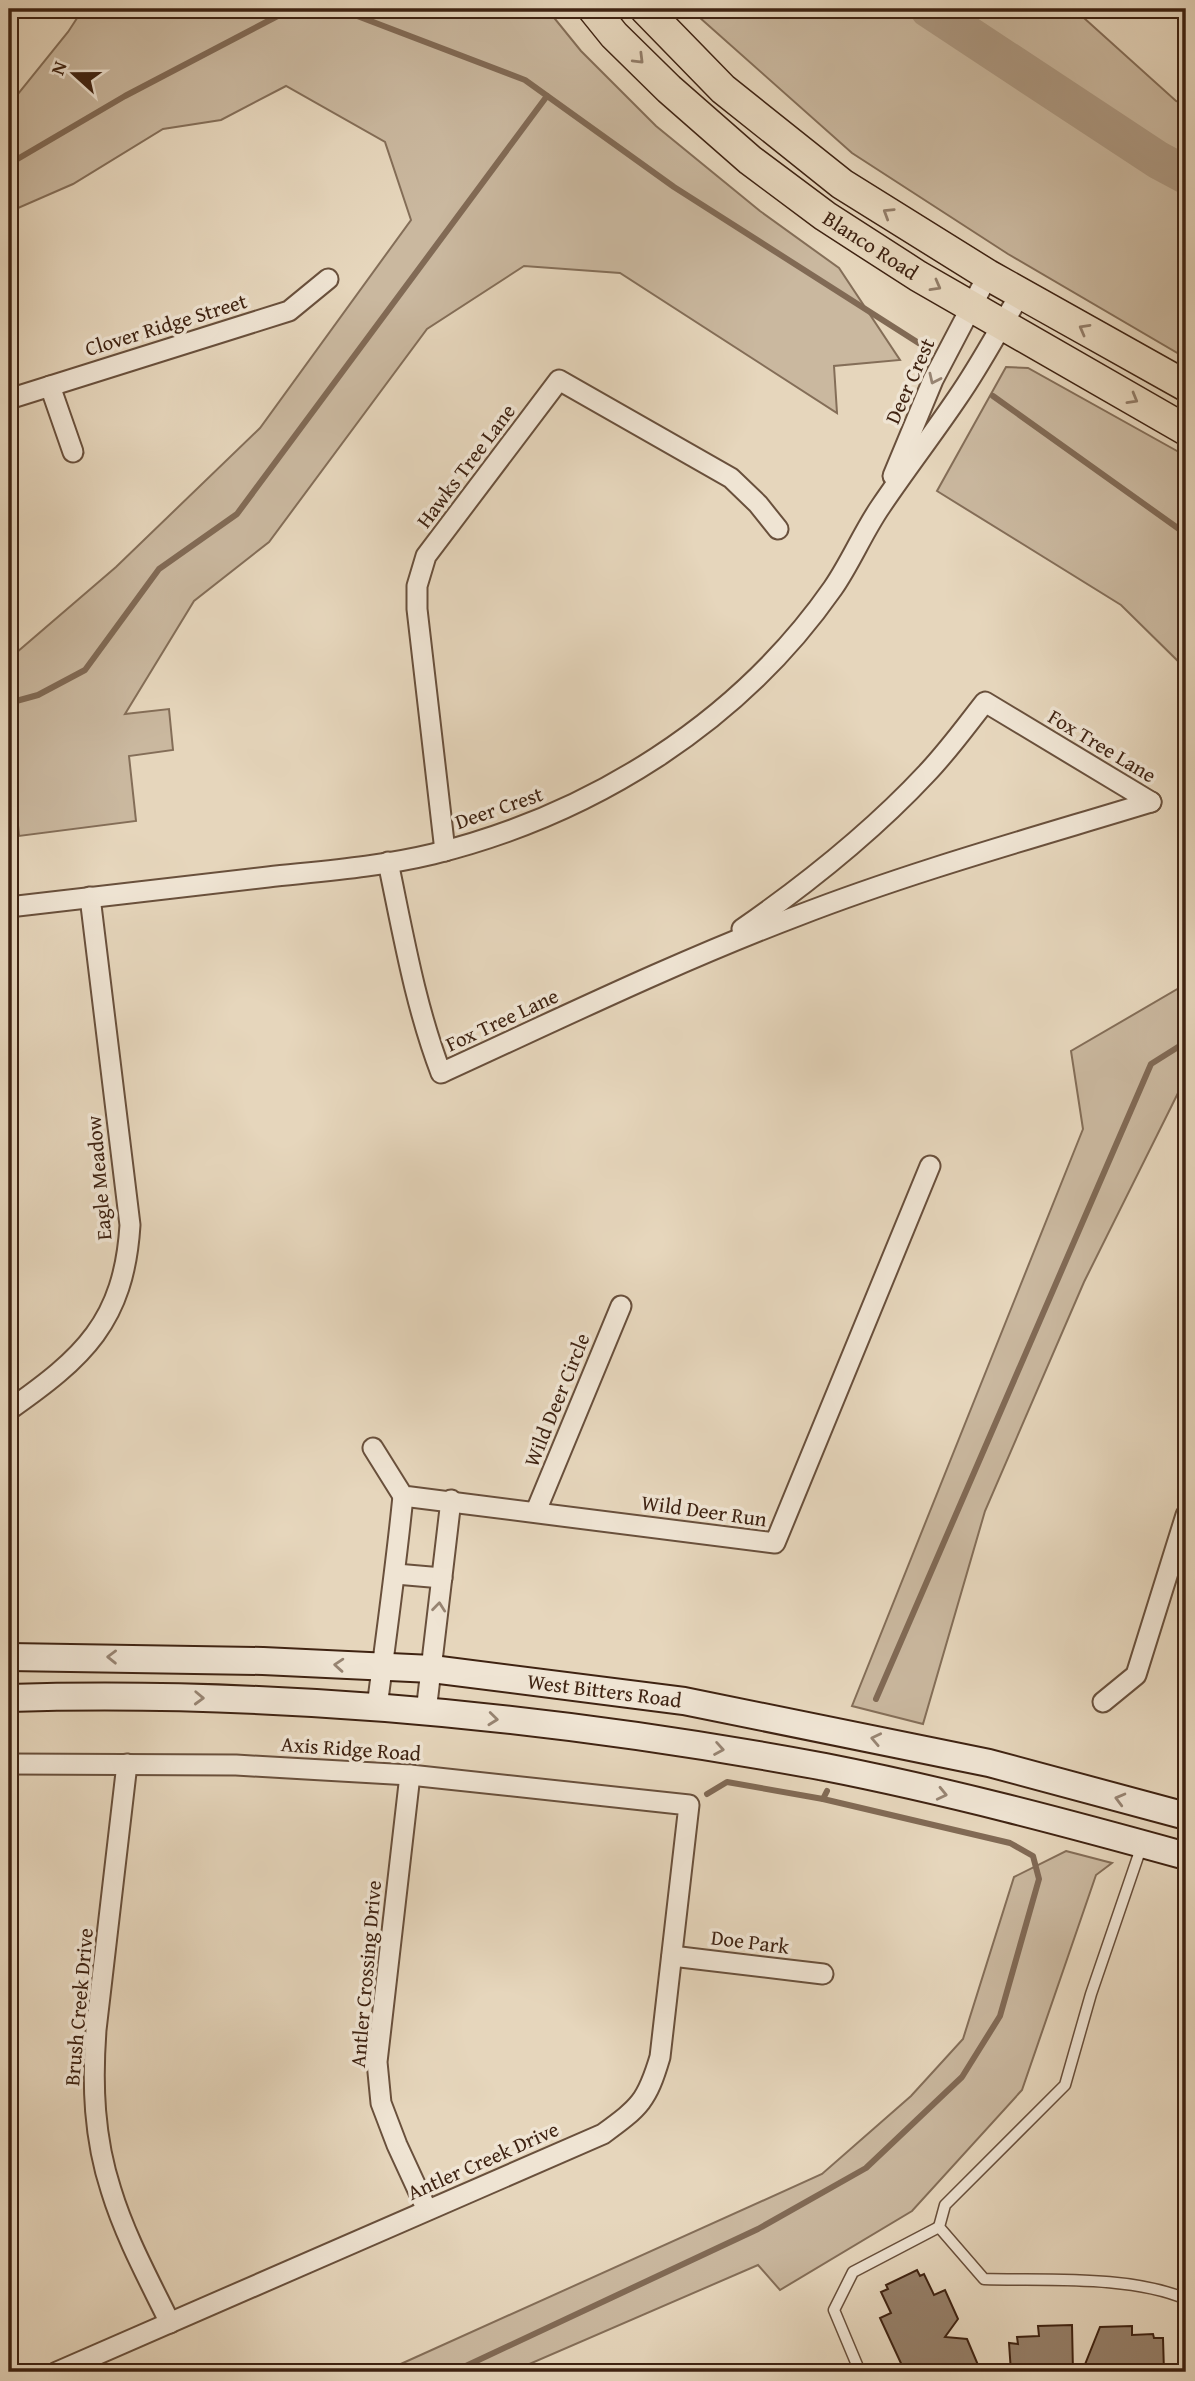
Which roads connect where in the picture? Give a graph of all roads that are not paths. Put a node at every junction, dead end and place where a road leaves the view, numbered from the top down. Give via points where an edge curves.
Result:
1 (593, 9) edge
2 (645, 9) edge
3 (988, 275) junction
4 (328, 279) dead end
5 (1021, 293) junction
6 (971, 306) junction
7 (1002, 324) junction
8 (50, 386) junction
9 (1186, 386) edge
10 (9, 399) edge
11 (1186, 430) edge
12 (73, 452) dead end
13 (879, 509) junction
14 (778, 529) dead end
15 (445, 851) junction
16 (388, 862) junction
17 (90, 897) junction
18 (9, 907) edge
19 (703, 954) junction
20 (930, 1166) dead end
21 (621, 1306) dead end
22 (9, 1410) edge
23 (373, 1448) dead end
24 (402, 1496) junction
25 (450, 1500) junction
26 (536, 1511) junction
27 (1186, 1515) edge
28 (396, 1574) junction
29 (442, 1578) junction
30 (9, 1657) edge
31 (382, 1667) junction
32 (432, 1669) junction
33 (9, 1698) edge
34 (1103, 1702) dead end
35 (377, 1707) junction
36 (426, 1712) junction
37 (989, 1763) junction
38 (9, 1764) edge
39 (127, 1764) junction
40 (410, 1774) junction
41 (977, 1802) junction
42 (689, 1805) joint
43 (1186, 1816) edge
44 (1143, 1844) junction
45 (1186, 1856) edge
46 (672, 1956) junction
47 (823, 1974) dead end
48 (427, 2210) junction
49 (939, 2227) junction
50 (1186, 2299) edge
51 (170, 2323) junction
52 (57, 2372) edge
53 (860, 2372) edge

1 -> 6 main road, Blanco Road via 669,89 750,160 825,216
3 -> 2 main road, Blanco Road via 842,184 723,89
3 - 5 main road, Blanco Road
3 - 6 street, Deer Crest
4 - 8 street, Clover Ridge Street via 289,311
5 - 7 street, Deer Crest
9 -> 5 main road, Blanco Road
6 - 7 main road, Blanco Road
6 -> 13 street, Deer Crest via 933,380
7 -> 11 main road, Blanco Road
7 - 13 street, Deer Crest via 960,394
8 - 10 street, Clover Ridge Street
8 - 12 street
13 - 15 street, Deer Crest via 833,587 789,643 740,694 685,738 564,810
14 - 15 street, Hawks Tree Lane via 732,478 559,380 426,556 417,586
15 - 16 street, Deer Crest
16 - 17 street, Deer Crest
16 - 19 street, Fox Tree Lane via 419,1006 441,1073
17 - 18 street, Deer Crest
17 - 22 street, Eagle Meadow via 129,1246 113,1304 92,1339 49,1381
19 - 19 street, Fox Tree Lane via 898,879 1151,802 985,702 928,773 863,836 792,893
20 - 26 street, Wild Deer Run via 775,1543
21 - 26 street, Wild Deer Circle
23 - 24 street
24 - 25 street, Wild Deer Run
24 - 28 street
25 - 26 street, Wild Deer Run
25 - 29 street
27 - 34 street via 1136,1675
28 - 29 street
28 - 31 street
32 -> 29 street
31 -> 30 main road, West Bitters Road
31 - 32 main road, West Bitters Road
31 - 35 street
32 - 36 street
37 -> 32 main road, West Bitters Road via 684,1701
33 -> 35 main road, West Bitters Road via 100,1695
35 - 36 main road, West Bitters Road
36 -> 41 main road, West Bitters Road via 690,1744 827,1768
37 - 41 main road
43 -> 37 main road, West Bitters Road
38 - 39 street, Axis Ridge Road
39 - 40 street, Axis Ridge Road
39 - 51 street, Brush Creek Drive via 96,2030 95,2111 111,2190
40 - 42 street, Axis Ridge Road
40 - 48 street, Antler Crossing Drive via 377,2062 381,2103
41 - 44 main road, West Bitters Road
42 - 46 street, Antler Creek Drive
44 - 45 main road, West Bitters Road
44 - 49 lane via 1065,2085 945,2206
46 - 47 street, Doe Park
46 - 48 street, Antler Creek Drive via 660,2057 652,2085 635,2110 603,2134
48 - 51 street, Antler Creek Drive
49 - 50 lane via 984,2279 1114,2283
49 - 53 lane via 853,2272 834,2310
51 - 52 street, Antler Creek Drive

